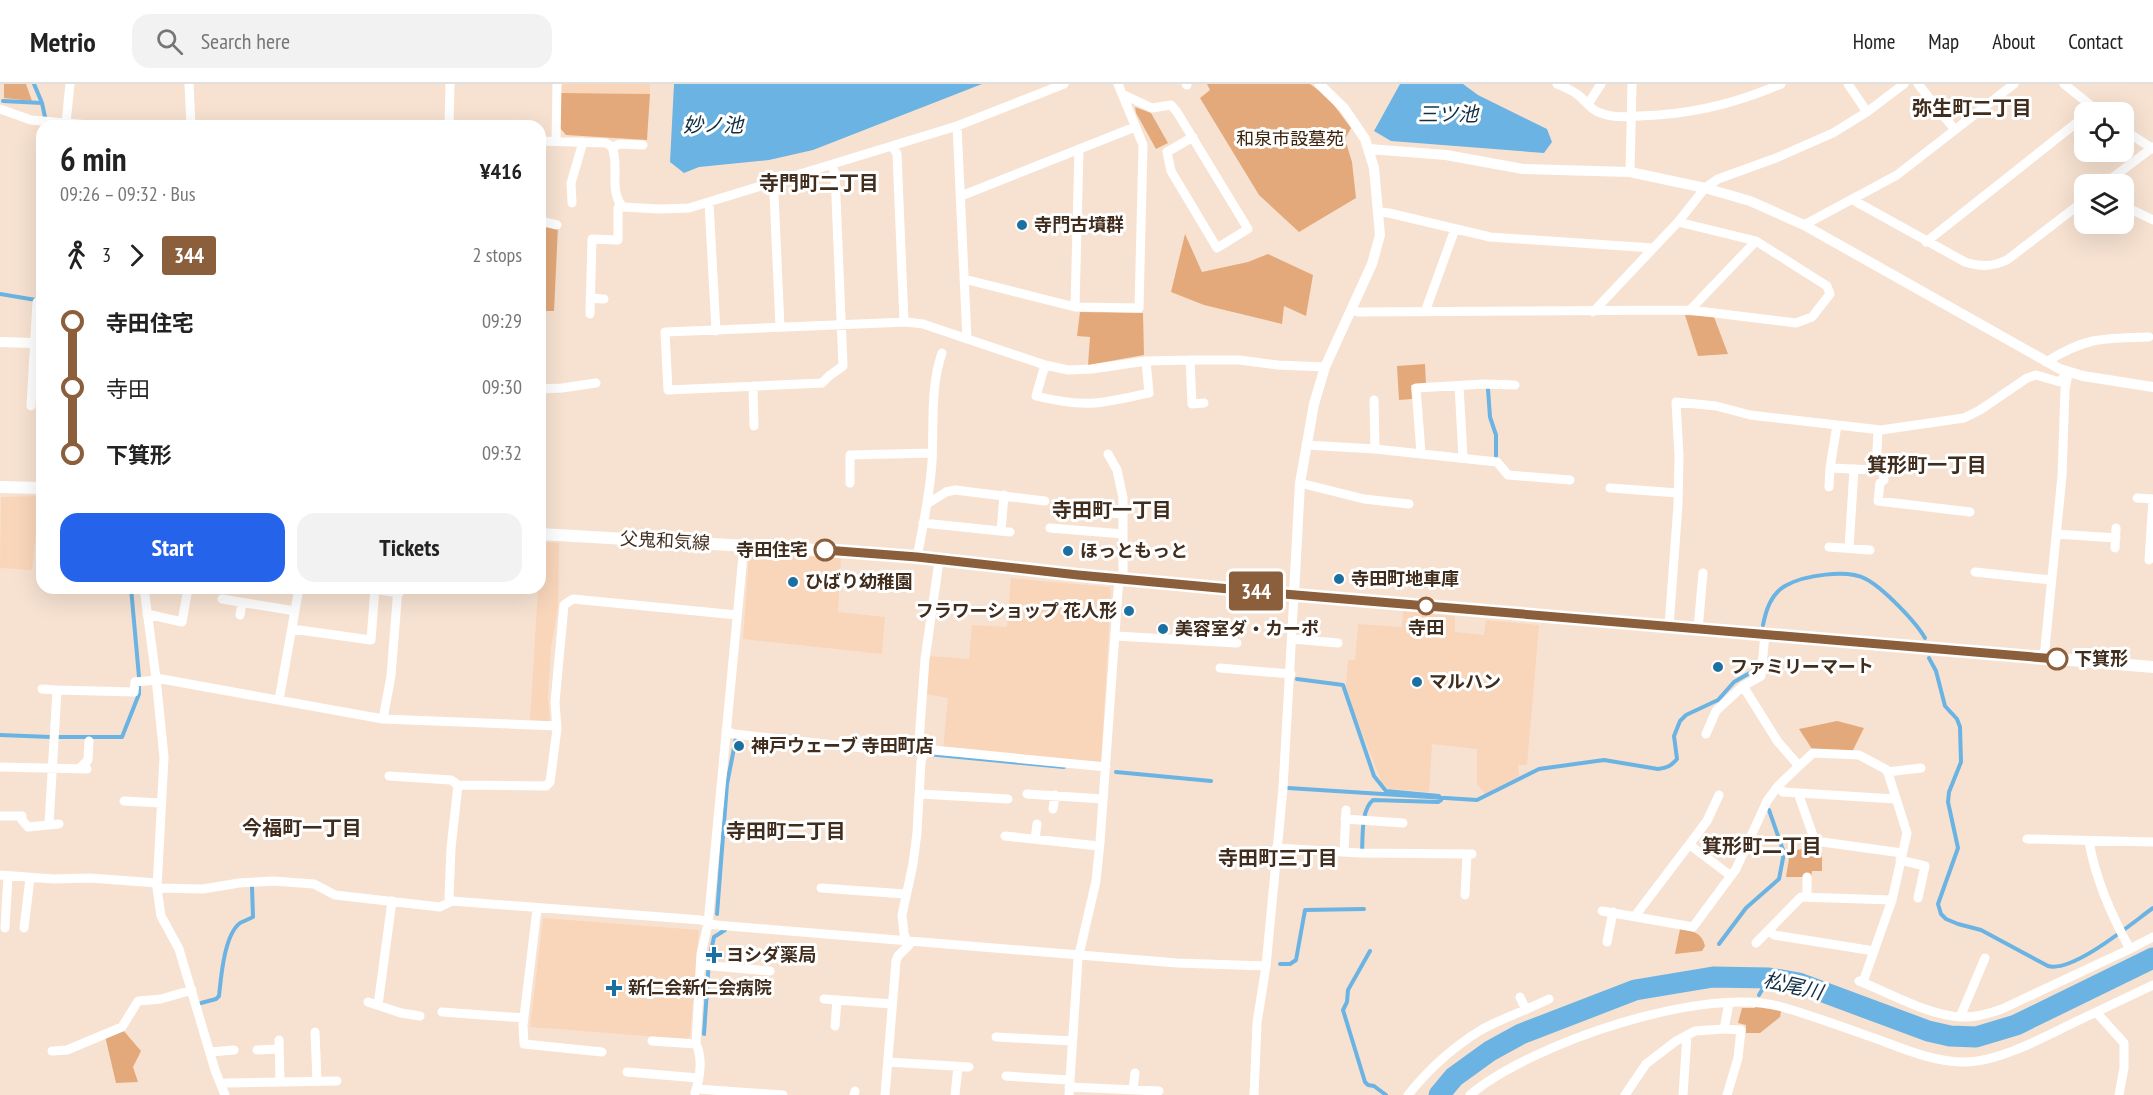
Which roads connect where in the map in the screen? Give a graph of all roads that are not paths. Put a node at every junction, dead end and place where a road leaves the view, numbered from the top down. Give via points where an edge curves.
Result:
1 (70, 84) edge
2 (189, 84) edge
3 (450, 84) edge
4 (556, 84) edge
5 (1064, 84) edge
6 (1557, 84) edge
7 (1601, 84) edge
8 (1632, 84) edge
9 (1781, 84) edge
10 (1848, 84) edge
11 (1904, 84) edge
12 (1918, 84) edge
13 (2014, 84) edge
14 (2064, 84) edge
15 (1327, 86) edge
16 (1120, 89) edge
17 (2084, 102) edge
18 (1588, 104) junction
19 (0, 109) edge
20 (1868, 112) junction
21 (1631, 116) junction
22 (36, 120) edge
23 (66, 120) edge
24 (191, 120) edge
25 (449, 120) edge
26 (2074, 125) edge
27 (957, 126) junction
28 (1135, 127) junction
29 (1955, 130) junction
30 (2134, 136) edge
31 (1193, 137) junction
32 (546, 141) edge
33 (556, 141) junction
34 (583, 142) junction
35 (643, 145) dead end
36 (612, 147) junction
37 (893, 147) junction
38 (2152, 148) edge
39 (1079, 149) junction
40 (1369, 149) junction
41 (832, 166) junction
42 (1630, 172) junction
43 (2117, 174) edge
44 (771, 185) junction
45 (1705, 188) junction
46 (961, 196) junction
47 (1852, 200) junction
48 (572, 203) dead end
49 (709, 203) junction
50 (620, 204) junction
51 (2074, 208) edge
52 (2134, 211) edge
53 (1380, 212) junction
54 (2153, 220) edge
55 (546, 222) edge
56 (1678, 222) junction
57 (557, 225) dead end
58 (1804, 225) junction
59 (1455, 229) junction
60 (580, 238) dead end
61 (592, 239) junction
62 (1756, 241) junction
63 (1926, 242) junction
64 (1653, 248) junction
65 (964, 279) junction
66 (590, 298) junction
67 (604, 298) dead end
68 (1075, 307) junction
69 (1351, 310) junction
70 (1690, 310) junction
71 (1425, 312) junction
72 (1593, 312) junction
73 (590, 314) dead end
74 (904, 322) junction
75 (842, 325) junction
76 (780, 327) junction
77 (716, 331) junction
78 (2149, 337) dead end
79 (967, 339) junction
80 (0, 342) edge
81 (36, 344) edge
82 (942, 353) dead end
83 (1190, 360) junction
84 (1146, 361) junction
85 (36, 362) edge
86 (2046, 362) junction
87 (1045, 365) junction
88 (1325, 367) junction
89 (2068, 371) junction
90 (596, 383) dead end
91 (1515, 385) dead end
92 (753, 386) junction
93 (1459, 386) junction
94 (2153, 387) edge
95 (546, 388) edge
96 (1374, 400) dead end
97 (1204, 403) dead end
98 (31, 406) dead end
99 (754, 426) dead end
100 (1838, 426) junction
101 (1878, 430) junction
102 (1306, 445) junction
103 (1375, 449) junction
104 (932, 453) junction
105 (1108, 453) dead end
106 (1421, 453) junction
107 (1463, 457) junction
108 (1830, 468) junction
109 (1854, 469) junction
110 (1876, 470) junction
111 (1570, 480) dead end
112 (850, 483) dead end
113 (1300, 483) junction
114 (0, 487) edge
115 (1829, 487) dead end
116 (36, 488) edge
117 (1610, 488) dead end
118 (1630, 490) junction
119 (1678, 493) junction
120 (1004, 495) junction
121 (2137, 498) dead end
122 (2153, 499) edge
123 (1046, 501) dead end
124 (1629, 502) dead end
125 (927, 504) junction
126 (1409, 504) dead end
127 (1896, 504) junction
128 (1066, 510) dead end
129 (1953, 510) junction
130 (1970, 512) dead end
131 (1123, 514) junction
132 (1895, 514) dead end
133 (1952, 520) dead end
134 (923, 523) junction
135 (1050, 528) dead end
136 (2140, 528) dead end
137 (2151, 528) junction
138 (546, 534) edge
139 (1123, 534) junction
140 (2056, 534) junction
141 (2116, 538) dead end
142 (744, 545) junction
143 (1829, 547) dead end
144 (1849, 548) junction
145 (1869, 550) dead end
146 (917, 557) junction
147 (2149, 560) dead end
148 (939, 561) junction
149 (1975, 572) dead end
150 (1703, 573) dead end
151 (2001, 575) junction
152 (1119, 579) junction
153 (2052, 580) junction
154 (2000, 586) dead end
155 (145, 594) edge
156 (187, 594) edge
157 (298, 594) edge
158 (372, 594) edge
159 (398, 594) edge
160 (1294, 594) junction
161 (222, 599) dead end
162 (242, 603) junction
163 (295, 611) junction
164 (147, 614) junction
165 (240, 615) dead end
166 (737, 615) junction
167 (1669, 626) junction
168 (292, 628) junction
169 (1698, 629) junction
170 (1181, 630) dead end
171 (1765, 634) junction
172 (1116, 636) junction
173 (1293, 639) junction
174 (1180, 640) junction
175 (1237, 643) dead end
176 (1338, 643) dead end
177 (2044, 658) junction
178 (2153, 667) edge
179 (1220, 668) dead end
180 (1291, 674) junction
181 (156, 679) junction
182 (1743, 686) junction
183 (42, 689) dead end
184 (57, 690) junction
185 (279, 700) junction
186 (383, 719) junction
187 (557, 726) junction
188 (726, 731) junction
189 (1706, 734) dead end
190 (89, 741) dead end
191 (88, 752) junction
192 (923, 752) junction
193 (99, 753) dead end
194 (1799, 766) junction
195 (0, 767) edge
196 (52, 767) junction
197 (1106, 767) junction
198 (1921, 768) dead end
199 (1887, 772) junction
200 (389, 776) dead end
201 (404, 777) junction
202 (458, 785) junction
203 (1778, 786) junction
204 (403, 788) dead end
205 (920, 794) junction
206 (1027, 794) dead end
207 (1798, 794) junction
208 (1055, 795) junction
209 (1719, 795) dead end
210 (1008, 799) dead end
211 (1103, 799) junction
212 (1895, 799) junction
213 (124, 801) dead end
214 (161, 803) junction
215 (1053, 809) dead end
216 (0, 816) edge
217 (1396, 819) dead end
218 (1037, 824) dead end
219 (29, 827) junction
220 (1005, 836) dead end
221 (29, 838) dead end
222 (1035, 839) junction
223 (2027, 839) dead end
224 (2089, 842) junction
225 (2153, 842) edge
226 (1690, 845) junction
227 (1099, 846) junction
228 (1276, 848) junction
229 (1344, 852) junction
230 (1901, 857) junction
231 (4, 876) edge
232 (1731, 876) junction
233 (1807, 877) dead end
234 (30, 878) junction
235 (157, 885) junction
236 (820, 888) dead end
237 (905, 894) junction
238 (1465, 895) dead end
239 (1807, 897) junction
240 (1918, 898) dead end
241 (1892, 900) junction
242 (392, 901) junction
243 (452, 901) junction
244 (537, 909) junction
245 (1602, 911) dead end
246 (1613, 912) junction
247 (1635, 916) junction
248 (708, 924) junction
249 (5, 928) dead end
250 (24, 928) dead end
251 (1769, 930) junction
252 (2153, 937) edge
253 (906, 939) junction
254 (1607, 942) dead end
255 (1756, 943) dead end
256 (2130, 949) junction
257 (1874, 951) junction
258 (1080, 955) junction
259 (1985, 958) dead end
260 (706, 965) junction
261 (1266, 966) junction
262 (770, 971) dead end
263 (2153, 985) edge
264 (192, 990) junction
265 (1520, 997) dead end
266 (824, 999) dead end
267 (1549, 999) dead end
268 (837, 1000) junction
269 (467, 1002) dead end
270 (1729, 1003) junction
271 (892, 1004) junction
272 (1526, 1010) junction
273 (442, 1012) dead end
274 (2096, 1012) junction
275 (466, 1014) junction
276 (420, 1016) dead end
277 (1960, 1017) junction
278 (524, 1018) junction
279 (835, 1026) dead end
280 (1724, 1029) junction
281 (315, 1032) dead end
282 (1687, 1035) junction
283 (996, 1037) dead end
284 (584, 1038) dead end
285 (652, 1041) dead end
286 (1072, 1041) junction
287 (696, 1044) junction
288 (234, 1050) dead end
289 (257, 1050) dead end
290 (583, 1050) junction
291 (52, 1051) dead end
292 (211, 1052) junction
293 (602, 1052) dead end
294 (888, 1062) junction
295 (958, 1067) junction
296 (969, 1067) dead end
297 (627, 1072) dead end
298 (648, 1073) junction
299 (1135, 1073) dead end
300 (1006, 1076) dead end
301 (698, 1078) junction
302 (317, 1081) junction
303 (337, 1081) dead end
304 (280, 1082) junction
305 (222, 1085) junction
306 (647, 1085) dead end
307 (1069, 1087) edge
308 (1134, 1089) junction
309 (1159, 1091) dead end
310 (225, 1095) edge
311 (783, 1095) edge
312 (885, 1095) edge
313 (955, 1095) edge
314 (1254, 1095) edge
315 (1408, 1095) edge
316 (1470, 1095) edge
317 (1625, 1095) edge
318 (1683, 1095) edge
319 (1727, 1095) edge
320 (2119, 1095) edge

1 - 23 street
2 - 24 street
3 - 25 street
4 - 33 street
5 - 27 street
6 - 18 street
7 - 18 street
8 - 21 street
9 - 21 street via 1706,109
10 - 20 street
11 - 20 street
12 - 29 street
13 - 29 street
14 - 17 street
15 - 40 street via 1359,127
16 - 28 street
16 - 31 street via 1152,108 1170,105
18 - 21 street via 1607,116
19 - 22 street
20 - 45 street via 1833,132 1718,179
21 - 42 street
26 - 63 street
27 - 37 street
27 - 46 street
28 - 39 street
28 - 68 street via 1143,145 1139,308
29 - 47 street via 1897,175
30 - 38 street
31 - 31 street via 1248,229 1217,248 1171,171 1167,157 1167,152
32 - 33 street
33 - 34 street
34 - 36 street
34 - 48 street via 571,183
35 - 36 street
36 - 50 street
37 - 41 street
37 - 74 street via 897,154
38 - 43 street
39 - 46 street
39 - 68 street
40 - 42 street via 1446,155 1523,168
40 - 53 street
41 - 44 street
41 - 75 street
42 - 45 street
44 - 49 street
44 - 76 street
45 - 56 street
45 - 58 street via 1750,201
46 - 65 street
47 - 58 street
47 - 63 street
49 - 50 street via 659,209
49 - 77 street
50 - 61 street via 618,240
51 - 63 street via 1995,266 1965,262
52 - 54 street
53 - 59 street
53 - 69 street via 1380,235 1372,264
55 - 57 street
56 - 62 street
56 - 64 street
58 - 86 street
59 - 64 street via 1490,237
59 - 71 street
60 - 61 street
61 - 66 street
62 - 70 street
62 - 70 street via 1827,286 1830,294 1812,317 1796,323
64 - 72 street
65 - 68 street
65 - 79 street
66 - 67 street
66 - 73 street
69 - 71 street
69 - 88 street
70 - 72 street
71 - 72 street
74 - 75 street
74 - 79 street via 923,324
75 - 76 street
75 - 92 street via 843,366 822,383
76 - 77 street
77 - 92 street via 665,332 668,390
78 - 86 street via 2086,341
79 - 87 street
80 - 81 street
82 - 104 street via 936,369
83 - 84 street
83 - 88 street
83 - 97 street via 1192,404
84 - 87 street via 1068,370
84 - 87 street via 1149,393 1085,405 1036,396
85 - 98 street
86 - 89 street
88 - 102 street
89 - 94 street
89 - 101 street via 2060,382 2037,375 2027,378 1964,418
89 - 140 street
90 - 95 street
91 - 93 street
92 - 99 street
93 - 106 street via 1416,388
93 - 107 street
96 - 103 street
100 - 101 street
100 - 108 street
100 - 119 street via 1750,416 1716,406 1676,402
101 - 110 street
102 - 103 street
102 - 113 street
103 - 106 street
104 - 112 street via 850,455
104 - 125 street
105 - 131 street via 1120,469
106 - 107 street
107 - 111 street via 1497,462 1508,475
108 - 109 street
108 - 115 street
109 - 110 street
109 - 144 street
110 - 127 street via 1883,472 1884,480 1880,483 1878,501
113 - 126 street via 1364,499
113 - 160 street
114 - 116 main road
117 - 118 street
118 - 119 street
118 - 124 street
119 - 167 street
120 - 123 street
120 - 125 street via 955,490
120 - 134 street via 1005,532
121 - 122 street
122 - 137 street
125 - 134 street
127 - 129 street
127 - 132 street
128 - 131 street
129 - 130 street
129 - 133 street
131 - 139 street
134 - 146 street
135 - 139 street
136 - 137 street
137 - 147 street
138 - 142 main road, 父鬼和気線
139 - 152 street via 1123,573
140 - 141 street
140 - 153 street
142 - 146 main road, 父鬼和気線
142 - 166 street
143 - 144 street
144 - 145 street
146 - 148 main road, 父鬼和気線
148 - 152 main road, 父鬼和気線
148 - 192 street via 923,676 919,741
149 - 151 street
150 - 169 street
151 - 153 street
151 - 154 street
152 - 160 main road, 父鬼和気線
152 - 172 street
153 - 177 street
155 - 164 street
156 - 164 street via 182,622
157 - 163 street
158 - 168 street via 371,640
159 - 186 street
160 - 167 main road, 父鬼和気線
160 - 173 street
161 - 162 street
162 - 163 street
162 - 165 street
163 - 168 street
164 - 181 street
166 - 187 street via 573,599 564,605 555,702
166 - 188 street
167 - 169 main road, 父鬼和気線
168 - 185 street
169 - 171 main road, 父鬼和気線
170 - 174 street
171 - 177 main road, 父鬼和気線
171 - 182 street via 1761,675
172 - 174 street
172 - 197 street
173 - 176 street
173 - 180 street
174 - 175 street
177 - 178 main road, 父鬼和気線
179 - 180 street
180 - 228 street
181 - 184 street via 135,682 134,692
181 - 185 street
181 - 214 street via 164,757
182 - 189 street via 1716,711
182 - 194 street via 1778,742
183 - 184 street
184 - 196 street
185 - 186 street
186 - 187 street
187 - 202 street via 550,782 546,786
188 - 192 street
188 - 248 street
190 - 191 street
191 - 193 street
191 - 196 street via 83,769
192 - 197 street
192 - 205 street
194 - 199 street via 1813,753 1859,755
194 - 203 street
195 - 196 street
196 - 219 street via 54,824
197 - 211 street
198 - 199 street
199 - 212 street
200 - 201 street
201 - 202 street via 450,780
201 - 204 street
202 - 243 street via 451,848
203 - 207 street via 1783,792
203 - 232 street
205 - 210 street
205 - 237 street via 913,864
206 - 208 street
207 - 212 street
207 - 230 street via 1815,841
208 - 211 street
208 - 215 street
209 - 226 street
211 - 227 street
212 - 230 street via 1907,833
213 - 214 street
214 - 235 street
216 - 219 street via 22,816
217 - 229 street via 1365,820 1346,815
218 - 222 street
219 - 221 street
220 - 222 street
222 - 227 street
223 - 224 street
224 - 225 street
224 - 256 street via 2094,870
226 - 232 street
226 - 247 street
227 - 258 street via 1096,881
228 - 229 street
228 - 261 street
229 - 238 street via 1470,854
230 - 240 street via 1925,866
230 - 241 street
231 - 234 street
231 - 249 street
232 - 247 street via 1693,927
233 - 239 street
234 - 235 street via 90,878
234 - 250 street
235 - 242 street via 203,889 273,881 314,884 334,895
235 - 264 street via 161,915 179,949
236 - 237 street
237 - 253 street via 902,915
239 - 241 street
239 - 251 street via 1802,897
241 - 257 street
242 - 243 street via 440,907
242 - 276 street via 373,1004
243 - 244 street
244 - 248 street
244 - 278 street
245 - 246 street
246 - 247 street
246 - 254 street
248 - 253 street
248 - 260 street
251 - 255 street
251 - 257 street via 1774,935
252 - 256 street
253 - 258 street
253 - 271 street via 909,945 896,961
256 - 277 street via 2002,1009
257 - 277 street via 1861,981 1935,1012
258 - 261 street
258 - 286 street
259 - 277 street
260 - 262 street
260 - 287 street
261 - 314 street via 1257,1023
263 - 274 street
264 - 291 street via 138,1001 122,1027 67,1050
264 - 292 street
265 - 272 street
266 - 268 street
267 - 272 street
268 - 271 street
268 - 279 street
269 - 275 street
270 - 274 street via 1765,1002 1782,1006 1925,1056 1961,1063 2022,1048
270 - 280 street
270 - 316 street via 1666,1010 1603,1029 1511,1068
271 - 294 street
272 - 315 street via 1467,1040
273 - 275 street
274 - 320 street via 2124,1043
275 - 278 street
278 - 290 street via 524,1044 545,1040
280 - 282 street via 1695,1030
280 - 319 street via 1741,1030
281 - 302 street via 321,1055
282 - 317 street via 1646,1064
282 - 318 street
283 - 286 street
284 - 290 street
285 - 287 street
286 - 307 street
287 - 301 street via 700,1052
288 - 292 street
289 - 304 street via 279,1045
290 - 293 street
292 - 305 street
294 - 295 street
294 - 312 street
295 - 296 street
295 - 313 street
297 - 298 street
298 - 301 street
298 - 306 street
299 - 308 street
300 - 307 street
301 - 311 street via 696,1091
302 - 303 street
302 - 304 street
304 - 305 street
305 - 310 street
307 - 308 street
308 - 309 street

